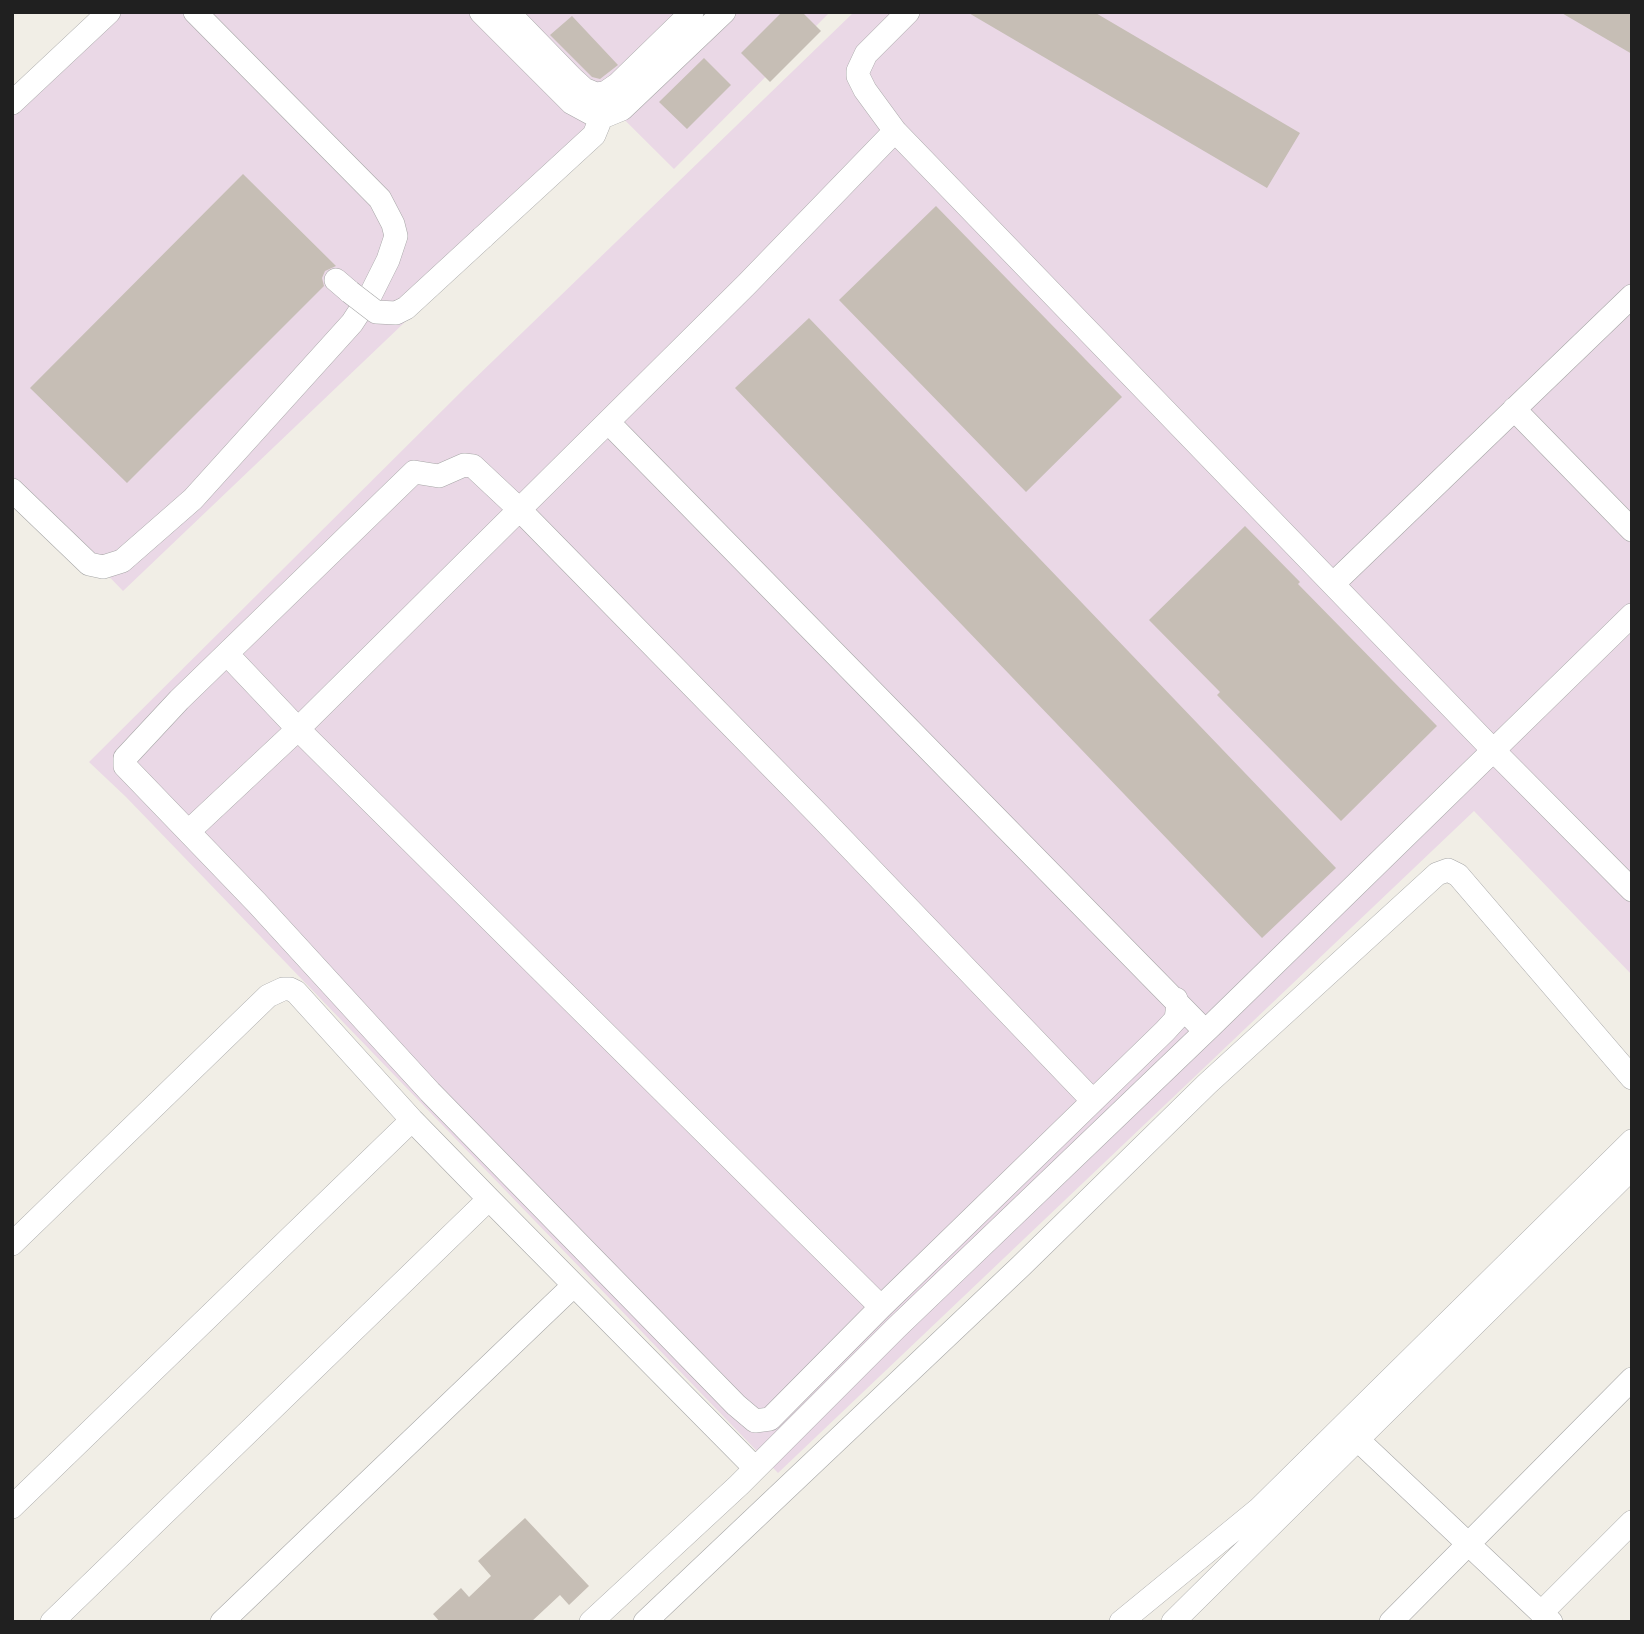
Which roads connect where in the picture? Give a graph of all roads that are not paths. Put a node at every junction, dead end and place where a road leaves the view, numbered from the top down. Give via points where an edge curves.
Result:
1 (109, 12) edge
2 (195, 12) edge
3 (481, 12) edge
4 (724, 12) edge
5 (908, 12) edge
6 (505, 19) edge
7 (690, 25) edge
8 (12, 103) edge
9 (598, 105) junction
10 (895, 131) junction
11 (343, 286) dead end
12 (1632, 296) edge
13 (1514, 409) junction
14 (608, 422) junction
15 (12, 490) edge
16 (520, 510) junction
17 (1632, 530) edge
18 (1333, 584) junction
19 (1632, 615) edge
20 (227, 654) junction
21 (298, 729) junction
22 (1493, 750) junction
23 (189, 831) junction
24 (1632, 890) edge
25 (1176, 999) junction
26 (1205, 1031) junction
27 (1632, 1079) edge
28 (1093, 1101) junction
29 (412, 1120) junction
30 (1632, 1141) edge
31 (1632, 1168) edge
32 (489, 1199) junction
33 (12, 1244) edge
34 (573, 1286) junction
35 (881, 1307) junction
36 (1632, 1379) edge
37 (1357, 1439) junction
38 (755, 1468) junction
39 (12, 1507) edge
40 (1632, 1522) edge
41 (1468, 1544) junction
42 (1546, 1617) edge
43 (52, 1622) edge
44 (222, 1622) edge
45 (591, 1622) edge
46 (645, 1622) edge
47 (1121, 1622) edge
48 (1173, 1622) edge
49 (1391, 1622) edge

1 - 8 street
2 - 15 street via 380,199 396,236 388,260 352,323 193,499 121,561 103,567 89,564
3 - 6 street
4 - 7 street
5 - 10 street via 866,54 858,71 865,90
6 - 9 street
7 - 9 street via 605,93
9 - 11 street, bridge via 594,135 405,308 396,313 376,312
10 - 14 street
10 - 18 street
12 - 13 street
13 - 17 street
13 - 18 street
14 - 16 street
14 - 25 street
16 - 20 street via 472,466 439,476 415,471
16 - 21 street
16 - 28 street
18 - 22 street
19 - 22 street
20 - 21 street
20 - 23 street via 124,760
21 - 23 street
21 - 35 street
22 - 24 street
22 - 26 street
23 - 35 street via 430,1092 750,1418 770,1419
25 - 26 street
25 - 28 street via 1172,1023
26 - 38 street
27 - 46 street via 1458,875 1448,870 1437,874 1207,1084
28 - 35 street
29 - 32 street
29 - 33 street via 296,992 283,989 268,996
29 - 39 street
30 - 47 street via 1259,1509
31 - 37 street
32 - 34 street
32 - 43 street
34 - 38 street
34 - 44 street
36 - 41 street
37 - 41 street
37 - 48 street
38 - 45 street
40 - 42 street
41 - 42 street
41 - 49 street

